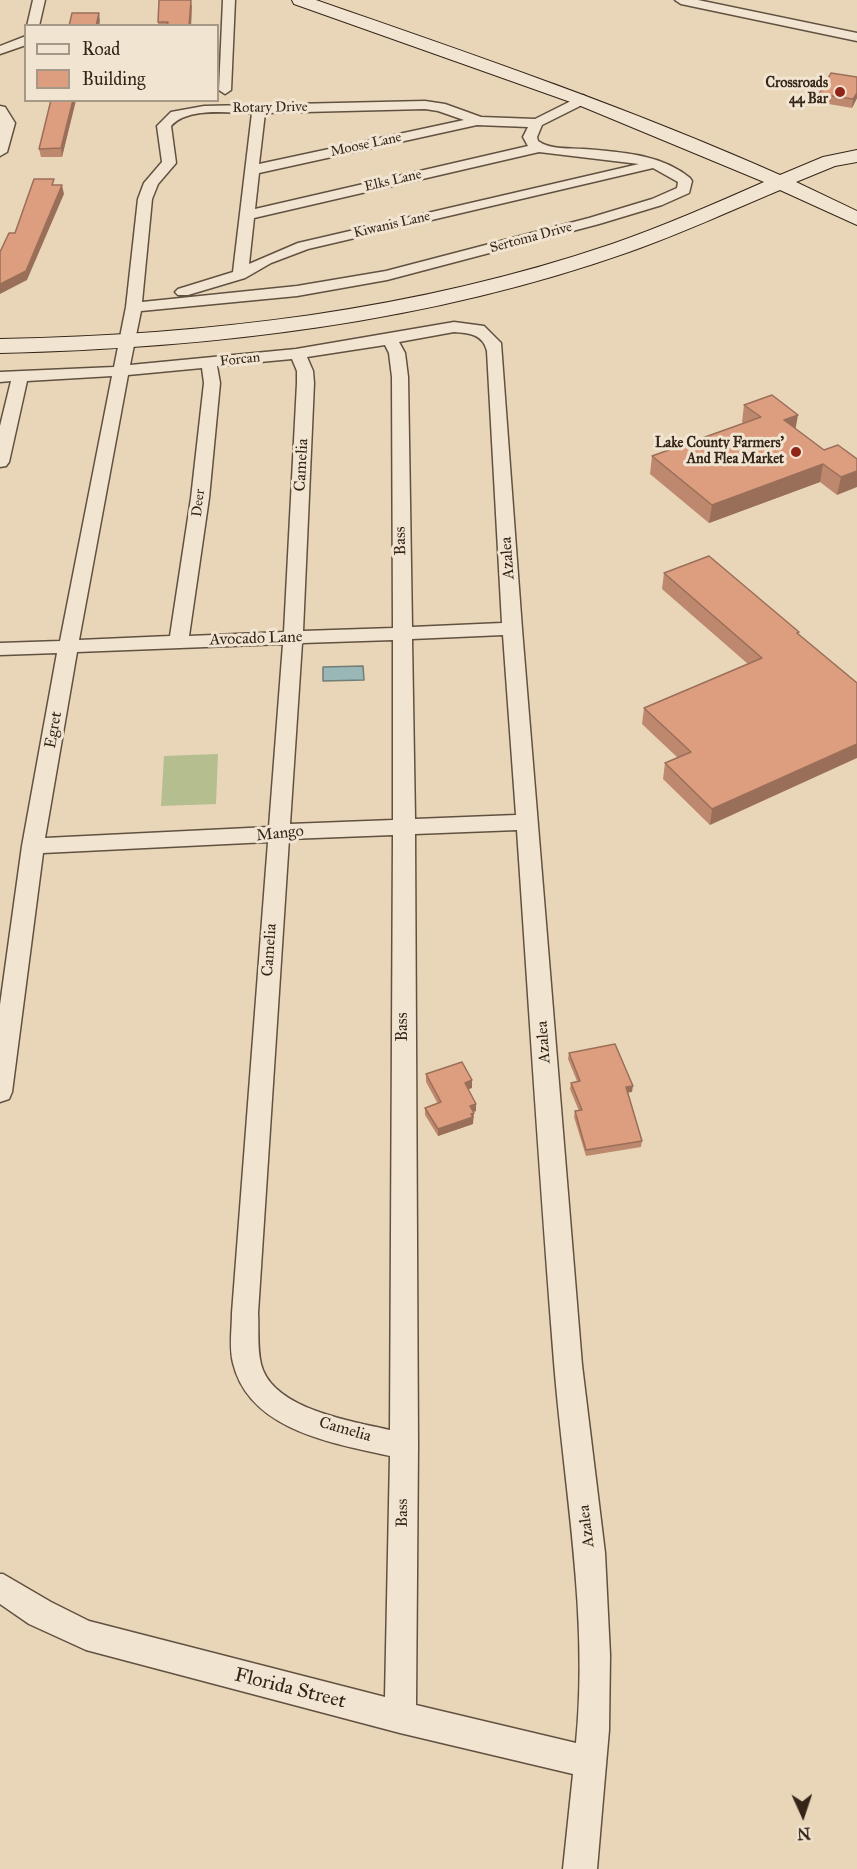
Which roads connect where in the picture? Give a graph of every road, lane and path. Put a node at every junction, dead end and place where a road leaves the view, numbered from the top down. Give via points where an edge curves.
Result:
1 (39, 0) edge
2 (229, 0) edge
3 (300, 0) edge
4 (681, 0) edge
5 (33, 24) edge
6 (857, 37) edge
7 (24, 41) edge
8 (0, 50) edge
9 (225, 90) dead end
10 (583, 99) junction
11 (259, 108) junction
12 (0, 110) edge
13 (480, 121) junction
14 (537, 123) junction
15 (539, 148) junction
16 (0, 152) edge
17 (857, 156) edge
18 (655, 165) junction
19 (253, 170) junction
20 (780, 182) junction
21 (247, 214) junction
22 (857, 219) edge
23 (240, 275) junction
24 (134, 304) junction
25 (478, 329) joint
26 (390, 340) junction
27 (127, 342) junction
28 (0, 346) edge
29 (296, 354) junction
30 (209, 363) junction
31 (122, 371) junction
32 (20, 376) junction
33 (0, 377) edge
34 (0, 462) edge
35 (512, 629) junction
36 (403, 633) junction
37 (293, 637) junction
38 (179, 641) junction
39 (69, 646) junction
40 (0, 649) edge
41 (527, 822) junction
42 (404, 827) junction
43 (279, 832) junction
44 (33, 846) junction
45 (0, 1092) edge
46 (404, 1446) junction
47 (1, 1588) edge
48 (400, 1717) junction
49 (590, 1762) junction
50 (580, 1869) edge

1 - 5 street
2 - 9 street
3 - 10 main road
4 - 6 street
7 - 8 street
10 - 14 street
10 - 20 main road
11 - 13 street, Rotary Drive via 425,105
11 - 19 street
11 - 24 street, Rotary Drive via 192,111 167,120 164,126 169,163 151,183 145,199
12 - 16 street via 8,123
13 - 14 street
13 - 19 street, Moose Lane
14 - 15 street via 530,137
15 - 18 street, Sertoma Drive
15 - 21 street, Elks Lane
17 - 20 main road via 830,161
18 - 23 street, Kiwanis Lane via 303,246
18 - 24 street, Sertoma Drive via 680,176 685,181 684,190 594,221 338,285 246,297
19 - 21 street
20 - 22 main road
20 - 27 main road via 656,236 511,281 351,315
21 - 23 street
23 - 24 street, Kiwanis Lane
24 - 27 street, Rotary Drive
25 - 26 street, Forcan via 454,327
25 - 35 street, Azalea via 493,343 495,351
26 - 29 street, Forcan
26 - 36 street, Bass via 400,377
27 - 28 main road
27 - 31 street, Rotary Drive
29 - 30 street, Forcan
29 - 37 street, Camelia via 306,371
30 - 31 street, Forcan
30 - 38 street, Deer via 210,406
31 - 32 street, Forcan
31 - 39 street, Egret
32 - 33 street, Forcan
32 - 34 street
35 - 36 street, Avocado Lane
35 - 41 street, Azalea
36 - 37 street, Avocado Lane
36 - 42 street, Bass
37 - 38 street, Avocado Lane
37 - 43 street, Camelia
38 - 39 street, Avocado Lane
39 - 40 street, Avocado Lane
39 - 44 street, Egret
41 - 42 street, Mango
41 - 49 street, Azalea via 568,1365 590,1552 595,1655
42 - 43 street, Mango
42 - 46 street, Bass
43 - 44 street, Mango via 263,836
43 - 46 street, Camelia via 245,1313 247,1365 255,1385 270,1401 291,1414
44 - 45 street, Egret
46 - 48 street, Bass
47 - 48 street, Florida Street via 40,1613 86,1635
48 - 49 street, Florida Street
49 - 50 street, Azalea

